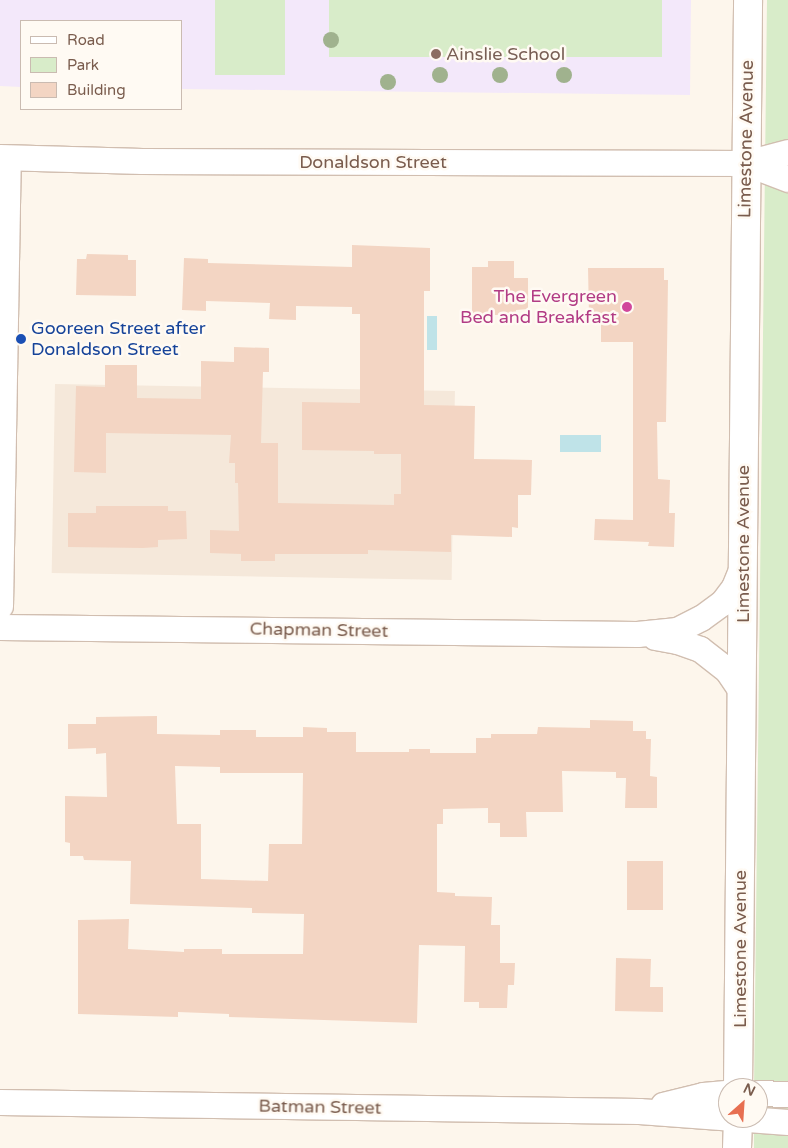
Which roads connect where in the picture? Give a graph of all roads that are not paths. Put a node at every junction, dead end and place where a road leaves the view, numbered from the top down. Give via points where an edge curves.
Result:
1 (748, 0) edge
2 (788, 152) edge
3 (4, 158) edge
4 (746, 163) junction
5 (788, 179) edge
6 (742, 568) junction
7 (0, 606) edge
8 (0, 627) edge
9 (637, 634) junction
10 (742, 692) junction
11 (738, 1078) edge
12 (768, 1093) edge
13 (718, 1094) edge
14 (788, 1094) edge
15 (0, 1102) edge
16 (639, 1111) junction
17 (718, 1117) edge
18 (768, 1121) edge
19 (788, 1122) edge
20 (738, 1128) edge
21 (738, 1148) edge

1 - 4 main road, Limestone Avenue
2 - 4 street
3 - 4 street, Donaldson Street
3 - 7 street
4 - 5 street
4 - 6 main road, Limestone Avenue
6 - 9 street, Chapman Street via 722,603 700,618 677,630
6 - 10 main road, Limestone Avenue
8 - 9 street, Chapman Street
9 - 10 street, Chapman Street via 700,649 727,670
10 - 11 main road, Limestone Avenue
12 - 14 street
13 - 16 street, Batman Street
15 - 16 street, Batman Street
16 - 17 street, Batman Street
18 - 19 street, Batman Street
20 - 21 main road

